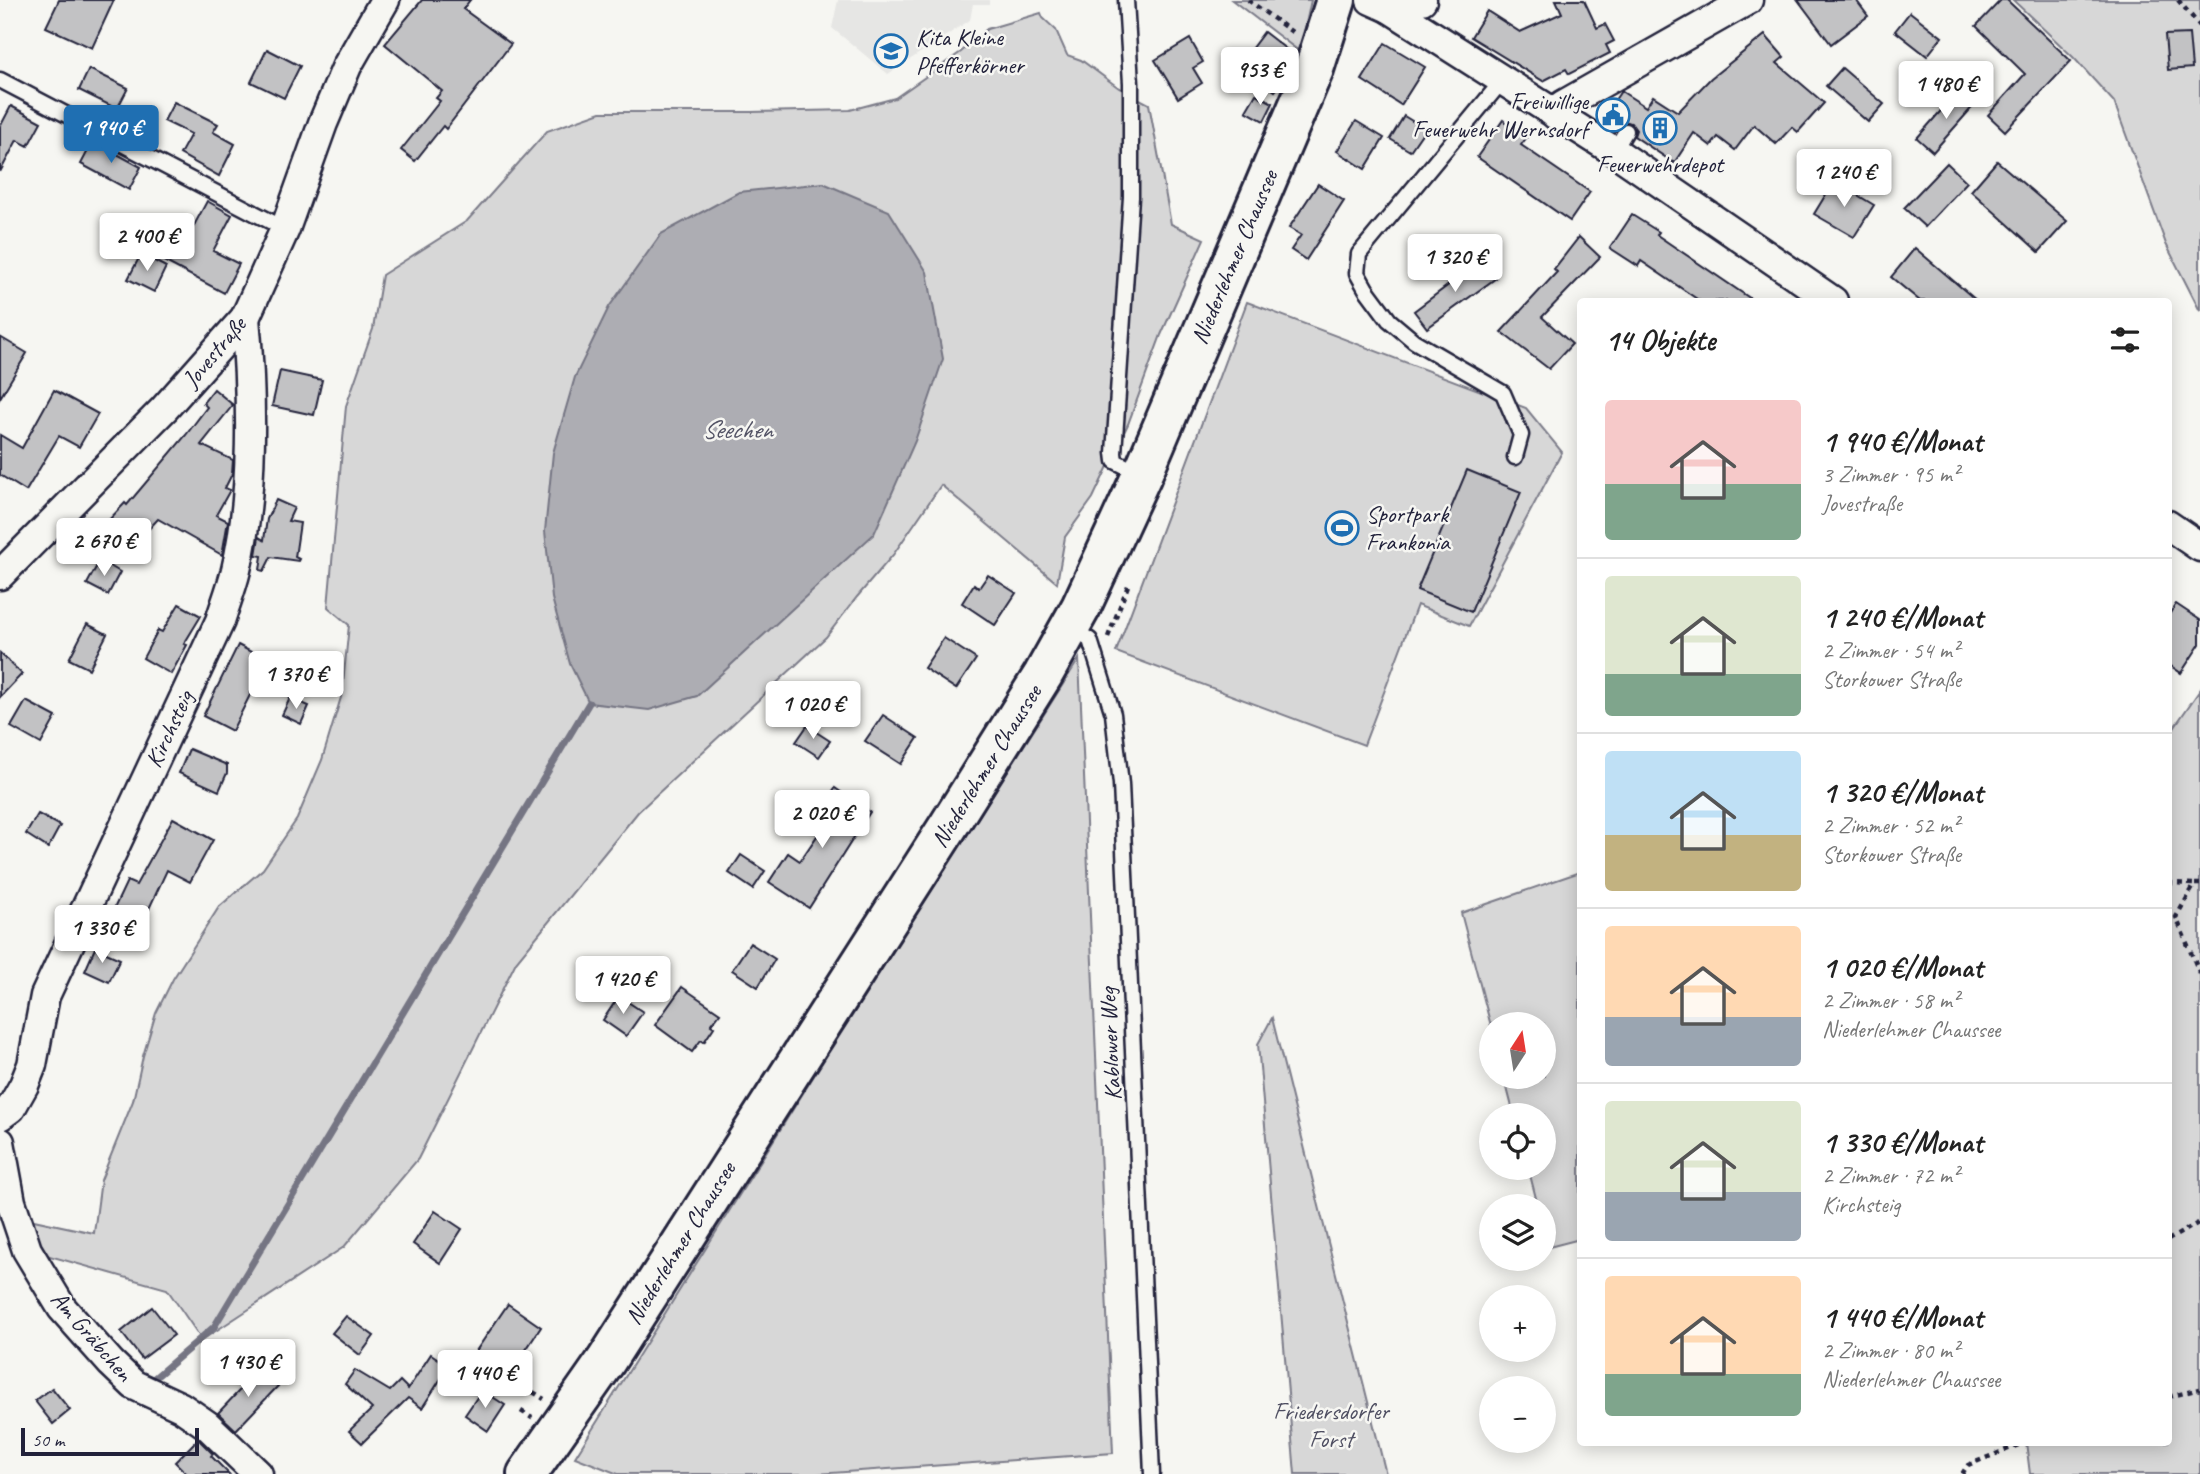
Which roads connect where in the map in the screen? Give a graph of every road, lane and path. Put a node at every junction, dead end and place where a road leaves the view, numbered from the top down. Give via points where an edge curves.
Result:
1 (385, 0) edge
2 (1126, 0) edge
3 (1248, 0) edge
4 (1336, 0) edge
5 (1422, 0) edge
6 (1748, 0) edge
7 (2178, 0) edge
8 (1380, 4) edge
9 (2200, 26) edge
10 (1300, 37) dead end
11 (0, 80) edge
12 (1502, 81) junction
13 (1556, 115) junction
14 (285, 229) junction
15 (1829, 298) edge
16 (246, 318) junction
17 (1515, 457) dead end
18 (1142, 475) junction
19 (2172, 528) edge
20 (2200, 547) edge
21 (0, 575) edge
22 (1070, 626) junction
23 (2172, 883) edge
24 (2198, 884) edge
25 (2200, 974) edge
26 (0, 1116) edge
27 (0, 1142) edge
28 (2200, 1223) edge
29 (2172, 1238) edge
30 (2200, 1388) edge
31 (2172, 1396) edge
32 (2015, 1446) edge
33 (258, 1474) edge
34 (527, 1474) edge
35 (1152, 1474) edge
36 (1962, 1474) edge

1 - 14 street, Jovestraße via 347,66
2 - 18 lane via 1131,197 1114,453 1115,461
3 - 10 path
4 - 18 main road, Niederlehmer Chaussee via 1314,69
5 - 8 street
6 - 13 street via 1563,105
7 - 9 path
8 - 12 street
11 - 14 lane
12 - 13 street
12 - 17 lane via 1359,254 1357,272 1377,306 1397,327 1503,393 1521,435
13 - 15 street via 1620,141
14 - 16 street, Jovestraße
16 - 21 street, Jovestraße via 164,409
16 - 26 street, Kirchsteig via 248,468 236,570 220,621 44,996 24,1085 11,1108
18 - 22 main road, Niederlehmer Chaussee
19 - 20 street
22 - 34 main road, Niederlehmer Chaussee via 1005,737 606,1361
22 - 35 lane, Kablower Weg via 1090,640 1113,713 1121,784
23 - 24 path
24 - 25 path via 2176,917
27 - 33 street, Am Gräbchen via 11,1202 27,1250 62,1308 134,1385 207,1425
28 - 29 path
30 - 31 path
32 - 36 path via 1968,1465

